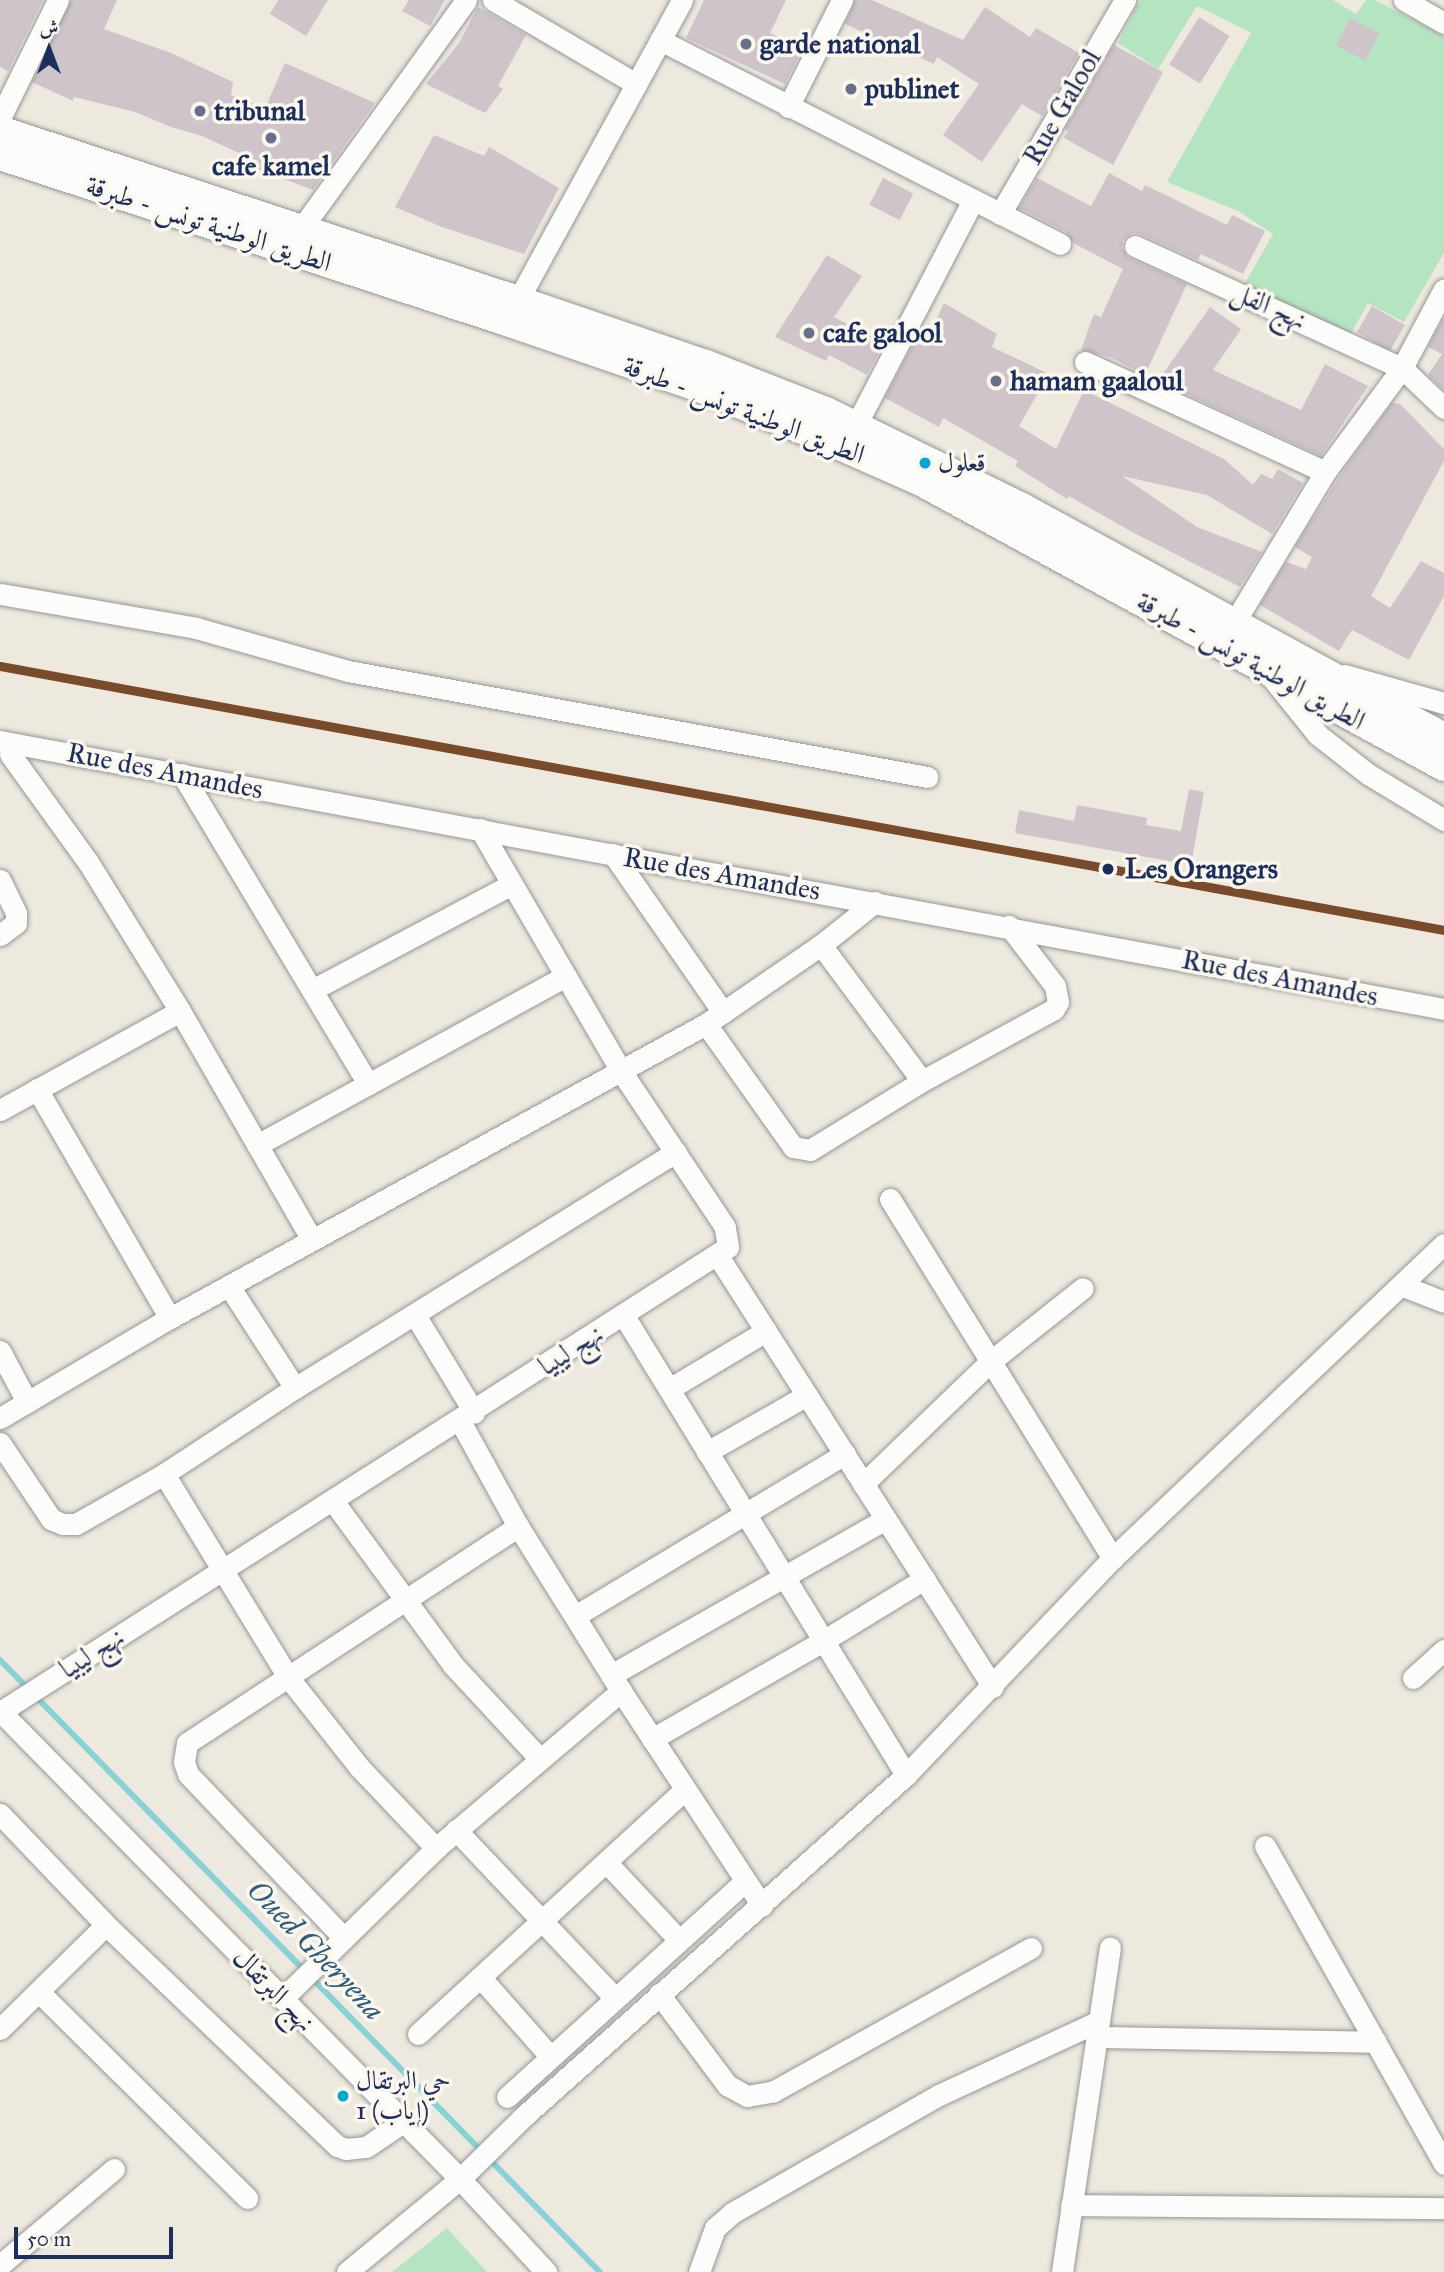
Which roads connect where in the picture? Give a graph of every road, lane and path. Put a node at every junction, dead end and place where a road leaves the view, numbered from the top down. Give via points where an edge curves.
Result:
1 (58, 0) edge
2 (466, 0) edge
3 (493, 0) edge
4 (682, 0) edge
5 (842, 0) edge
6 (1125, 0) edge
7 (1404, 0) edge
8 (1444, 23) edge
9 (660, 40) junction
10 (636, 84) junction
11 (788, 107) junction
12 (0, 118) edge
13 (0, 130) edge
14 (0, 156) edge
15 (973, 200) junction
16 (1000, 214) junction
17 (301, 229) junction
18 (1060, 244) dead end
19 (1135, 246) dead end
20 (1444, 289) edge
21 (518, 300) junction
22 (1085, 362) dead end
23 (1402, 368) junction
24 (1444, 408) edge
25 (856, 425) junction
26 (1325, 472) junction
27 (0, 594) edge
28 (1234, 623) junction
29 (1300, 659) junction
30 (1264, 668) junction
31 (1444, 703) edge
32 (1444, 737) edge
33 (9, 750) edge
34 (1444, 766) edge
35 (182, 774) junction
36 (927, 777) dead end
37 (1444, 820) edge
38 (480, 830) junction
39 (613, 854) junction
40 (0, 880) edge
41 (512, 884) junction
42 (875, 902) junction
43 (1009, 926) junction
44 (0, 935) edge
45 (821, 944) junction
46 (566, 976) junction
47 (312, 990) junction
48 (1444, 1009) edge
49 (180, 1011) junction
50 (715, 1018) junction
51 (621, 1071) junction
52 (922, 1081) junction
53 (368, 1084) junction
54 (37, 1089) junction
55 (0, 1110) edge
56 (257, 1145) junction
57 (676, 1152) junction
58 (890, 1199) dead end
59 (312, 1240) junction
60 (1444, 1244) edge
61 (718, 1256) junction
62 (229, 1286) junction
63 (1403, 1286) junction
64 (1083, 1288) dead end
65 (1444, 1302) edge
66 (415, 1315) junction
67 (624, 1316) junction
68 (170, 1318) junction
69 (766, 1331) junction
70 (0, 1351) edge
71 (991, 1362) junction
72 (295, 1388) junction
73 (669, 1389) junction
74 (807, 1395) junction
75 (27, 1402) junction
76 (467, 1416) junction
77 (0, 1418) edge
78 (0, 1443) edge
79 (707, 1452) junction
80 (845, 1454) junction
81 (164, 1474) junction
82 (863, 1484) junction
83 (333, 1501) junction
84 (745, 1514) junction
85 (886, 1519) junction
86 (518, 1527) junction
87 (1113, 1558) junction
88 (223, 1570) junction
89 (783, 1576) junction
90 (924, 1579) junction
91 (407, 1602) junction
92 (575, 1616) junction
93 (823, 1641) junction
94 (1444, 1650) edge
95 (288, 1677) junction
96 (1413, 1678) dead end
97 (616, 1683) junction
98 (993, 1687) junction
99 (4, 1709) edge
100 (652, 1739) junction
101 (540, 1759) junction
102 (906, 1775) junction
103 (685, 1788) junction
104 (0, 1814) edge
105 (456, 1830) junction
106 (1265, 1846) dead end
107 (436, 1848) junction
108 (606, 1861) junction
109 (745, 1881) junction
110 (762, 1906) junction
111 (542, 1921) junction
112 (106, 1925) junction
113 (678, 1939) junction
114 (338, 1943) junction
115 (1031, 1948) dead end
116 (1110, 1948) dead end
117 (480, 1977) junction
118 (290, 1991) junction
119 (39, 1992) junction
120 (659, 1994) junction
121 (615, 1998) junction
122 (0, 2029) edge
123 (1098, 2029) junction
124 (418, 2034) dead end
125 (1376, 2042) junction
126 (550, 2056) junction
127 (507, 2097) dead end
128 (403, 2122) junction
129 (1444, 2164) edge
130 (114, 2169) dead end
131 (467, 2172) junction
132 (247, 2198) dead end
133 (1071, 2205) junction
134 (1444, 2208) edge
135 (0, 2265) edge
136 (347, 2272) edge
137 (546, 2272) edge
138 (699, 2272) edge
139 (1062, 2272) edge

1 - 12 street
2 - 17 street
3 - 10 street
4 - 9 street
5 - 11 street
6 - 16 street, Rue Galool
7 - 8 street
9 - 10 street
9 - 11 street
10 - 21 street
11 - 15 street
13 - 17 main road, الطريق الوطنية تونس - طبرقة
14 - 30 main road, الطريق الوطنية تونس - طبرقة via 697,387 923,483
15 - 16 street
15 - 25 street
16 - 18 street
17 - 21 main road, الطريق الوطنية تونس - طبرقة
19 - 23 street, نهج الفل
20 - 23 street
21 - 25 main road, الطريق الوطنية تونس - طبرقة via 706,364
22 - 26 street
23 - 24 street, نهج الفل
23 - 26 street
25 - 28 main road, الطريق الوطنية تونس - طبرقة via 1023,507
26 - 28 street
27 - 36 street via 196,628 348,671
28 - 29 main road, الطريق الوطنية تونس - طبرقة
29 - 31 street
29 - 32 main road, الطريق الوطنية تونس - طبرقة
30 - 34 main road, الطريق الوطنية تونس - طبرقة
30 - 37 street via 1318,734 1368,774
33 - 35 street, Rue des Amandes
33 - 49 street via 88,862
35 - 38 street, Rue des Amandes
35 - 47 street
38 - 39 street, Rue des Amandes
38 - 41 street
39 - 42 street, Rue des Amandes
39 - 50 street
40 - 44 street via 16,923
41 - 46 street
41 - 47 street
42 - 43 street, Rue des Amandes
42 - 45 street
43 - 48 street, Rue des Amandes
43 - 52 street via 1055,986 1058,1002 1054,1009
45 - 50 street
45 - 52 street
46 - 51 street
46 - 53 street
47 - 53 street
49 - 54 street
49 - 56 street
50 - 51 street
50 - 52 street via 793,1147 810,1150 823,1144
51 - 57 street
51 - 59 street
53 - 56 street
54 - 55 street
54 - 68 street
56 - 59 street
57 - 61 street via 728,1234 728,1247
57 - 66 street
58 - 71 street
59 - 62 street
60 - 63 street
61 - 67 street, نهج ليبيا
61 - 69 street
62 - 68 street
62 - 72 street
63 - 65 street
63 - 87 street
64 - 71 street
66 - 72 street
66 - 76 street
67 - 73 street
67 - 76 street, نهج ليبيا
68 - 75 street
69 - 73 street
69 - 74 street
70 - 75 street
71 - 82 street
71 - 87 street
72 - 81 street
73 - 79 street
74 - 79 street
74 - 80 street
75 - 77 street
76 - 83 street, نهج ليبيا
76 - 86 street
78 - 81 street via 51,1519 63,1524 86,1519
79 - 84 street
80 - 82 street
80 - 84 street
81 - 88 street
82 - 85 street
83 - 88 street, نهج ليبيا
83 - 91 street
84 - 89 street
84 - 92 street
85 - 89 street
85 - 90 street
86 - 91 street
86 - 92 street
87 - 98 street
88 - 95 street
88 - 99 street, نهج ليبيا
89 - 93 street
89 - 97 street
90 - 93 street
90 - 98 street
91 - 95 street
91 - 101 street via 453,1665
92 - 97 street
93 - 100 street
93 - 102 street
94 - 96 street
95 - 107 street via 359,1767
95 - 114 street via 187,1743 184,1762 188,1774
97 - 100 street
97 - 101 street
98 - 102 street
99 - 118 street, نهج البرتقال
100 - 103 street
101 - 105 street
102 - 110 street
103 - 108 street
103 - 109 street
104 - 112 street
105 - 107 street
105 - 111 street
106 - 125 street
107 - 114 street
108 - 111 street
108 - 113 street
109 - 110 street
109 - 113 street
110 - 120 street
111 - 117 street
111 - 121 street
112 - 119 street
112 - 128 street via 337,2146 366,2147
113 - 121 street
114 - 118 street
115 - 120 street via 774,2091 747,2096 727,2085
116 - 123 street
117 - 124 street
117 - 126 street
118 - 128 street, نهج البرتقال
119 - 122 street
119 - 132 street
120 - 131 street
121 - 126 street
123 - 125 street
123 - 133 street
123 - 138 street via 939,2095 732,2213 715,2228
125 - 129 street
126 - 127 street
128 - 131 street, نهج البرتقال
130 - 135 street
131 - 136 street
131 - 137 street, نهج البرتقال
133 - 134 street
133 - 139 street

